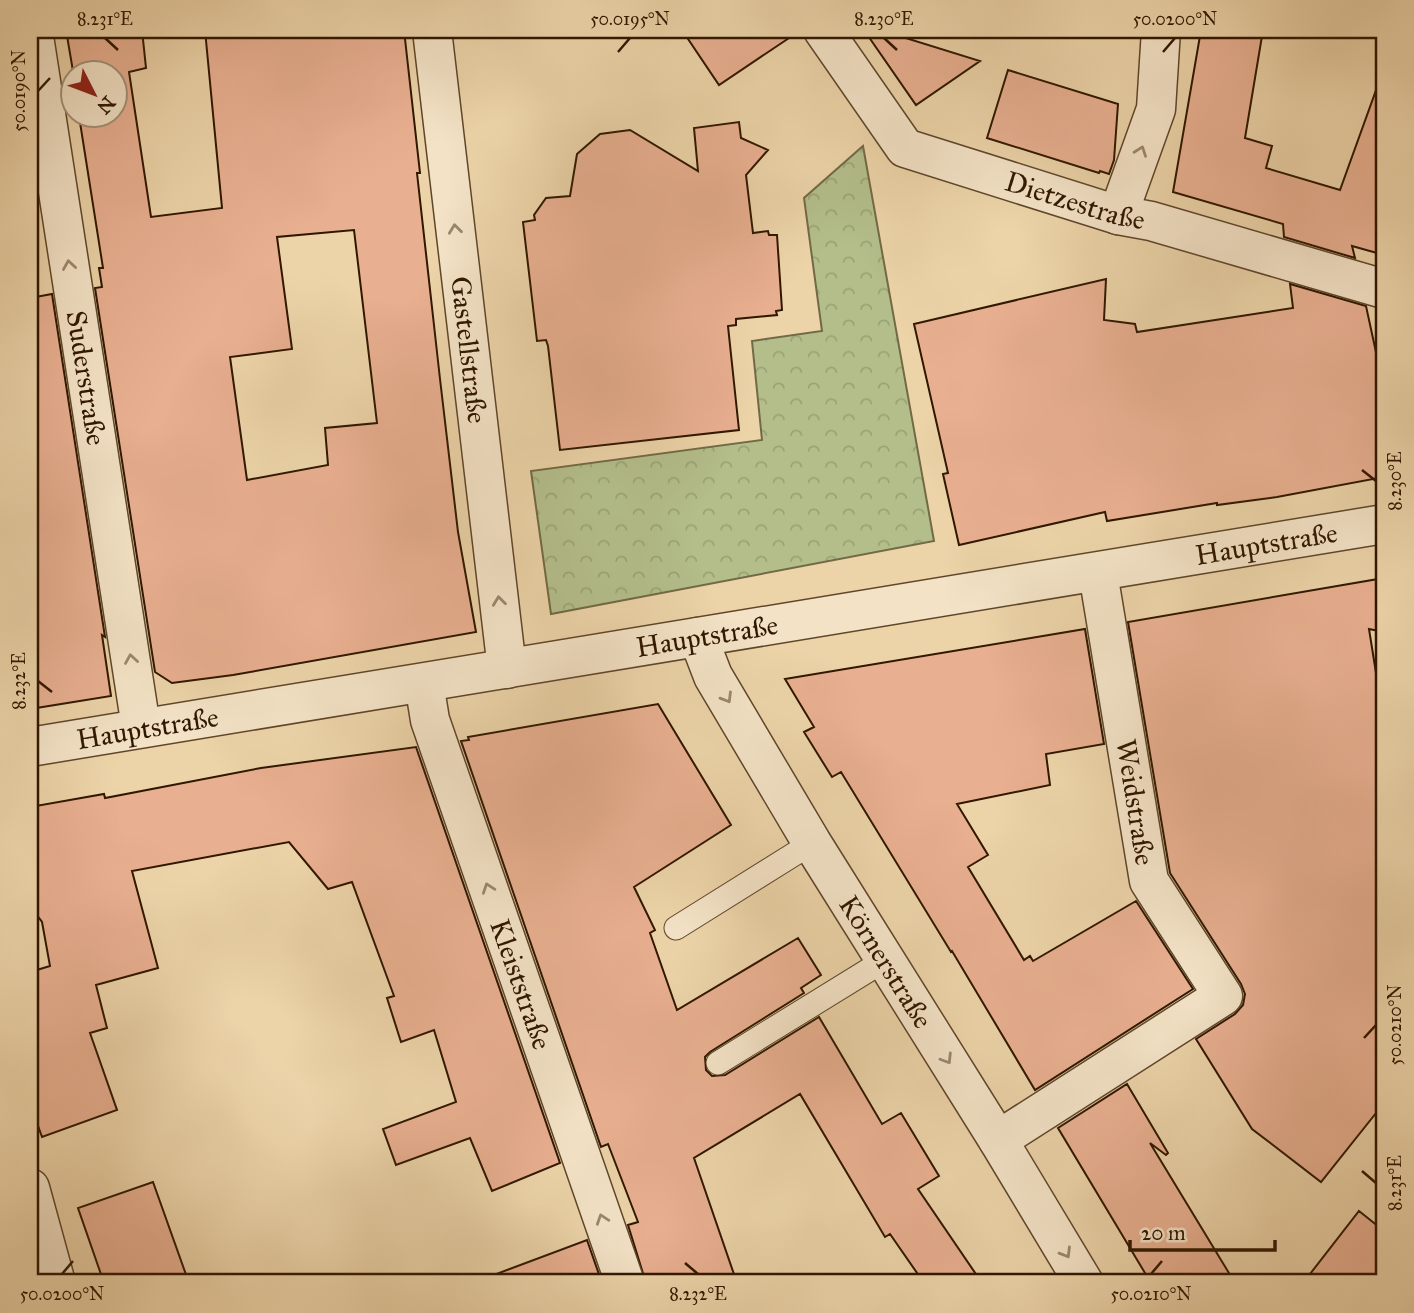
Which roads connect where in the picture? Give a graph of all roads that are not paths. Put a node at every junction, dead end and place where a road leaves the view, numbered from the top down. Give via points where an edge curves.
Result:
1 (33, 30) edge
2 (432, 30) edge
3 (823, 30) edge
4 (1161, 30) edge
5 (1118, 215) junction
6 (1384, 289) edge
7 (1384, 524) edge
8 (1098, 573) junction
9 (698, 637) junction
10 (507, 669) junction
11 (424, 683) junction
12 (141, 727) junction
13 (30, 747) edge
14 (812, 844) junction
15 (676, 928) dead end
16 (885, 960) junction
17 (718, 1063) dead end
18 (998, 1140) junction
19 (30, 1188) edge
20 (57, 1283) edge
21 (625, 1283) edge
22 (1084, 1283) edge

12 -> 1 street, Suderstraße
10 -> 2 street, Gastellstraße
3 - 5 street, Dietzestraße via 905,148
5 -> 4 street via 1156,109
5 - 6 street, Dietzestraße
7 - 8 street, Hauptstraße
8 - 9 street, Hauptstraße
8 - 18 street, Weidstraße via 1149,881 1223,996
9 - 10 street, Hauptstraße
9 -> 14 street, Körnerstraße via 713,676
10 - 11 street, Hauptstraße
11 - 12 street, Hauptstraße
21 -> 11 street, Kleiststraße via 426,707
12 - 13 street, Hauptstraße
14 - 15 lane
14 - 16 street, Körnerstraße
16 - 17 lane
16 -> 18 street, Körnerstraße
18 -> 22 street, Körnerstraße
19 - 20 street

